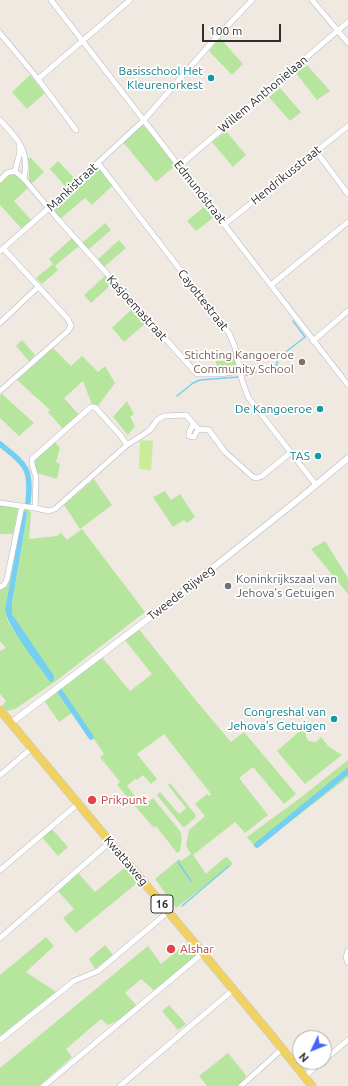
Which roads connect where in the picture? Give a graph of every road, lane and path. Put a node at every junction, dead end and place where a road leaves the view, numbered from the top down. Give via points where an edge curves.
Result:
1 (51, 0) edge
2 (130, 0) edge
3 (252, 0) edge
4 (312, 0) edge
5 (348, 22) edge
6 (338, 30) junction
7 (0, 33) edge
8 (82, 41) junction
9 (348, 43) edge
10 (38, 79) junction
11 (0, 120) edge
12 (143, 121) junction
13 (348, 126) edge
14 (76, 130) dead end
15 (19, 141) junction
16 (316, 151) junction
17 (98, 163) junction
18 (179, 166) junction
19 (15, 171) junction
20 (24, 179) junction
21 (0, 180) edge
22 (348, 194) edge
23 (49, 208) junction
24 (348, 222) edge
25 (225, 224) junction
26 (1, 250) edge
27 (271, 285) junction
28 (38, 287) junction
29 (348, 311) edge
30 (0, 323) edge
31 (313, 341) junction
32 (240, 371) junction
33 (348, 385) edge
34 (0, 391) edge
35 (193, 424) junction
36 (198, 429) junction
37 (127, 445) junction
38 (290, 454) junction
39 (348, 458) edge
40 (316, 485) junction
41 (0, 503) edge
42 (22, 506) junction
43 (35, 508) junction
44 (0, 588) edge
45 (0, 710) edge
46 (11, 723) junction
47 (32, 748) junction
48 (0, 775) edge
49 (78, 804) junction
50 (110, 842) junction
51 (0, 870) edge
52 (168, 912) junction
53 (0, 938) edge
54 (348, 951) edge
55 (203, 953) junction
56 (348, 963) edge
57 (233, 990) junction
58 (0, 1040) edge
59 (348, 1040) edge
60 (282, 1049) junction
61 (332, 1053) edge
62 (312, 1070) edge
63 (305, 1076) junction
64 (44, 1086) edge
65 (120, 1086) edge
66 (241, 1086) edge
67 (312, 1086) edge

1 - 8 street, Edmundstraat
2 - 8 street
3 - 12 street, Mankistraat
4 - 6 street
5 - 6 street, Willem Anthonielaan
6 - 9 street
6 - 18 street, Willem Anthonielaan
7 - 10 street
8 - 10 street
8 - 12 street, Edmundstraat
10 - 14 street
11 - 15 street
12 - 17 street, Mankistraat
12 - 18 street, Edmundstraat
13 - 16 street, Hendrikusstraat
15 - 19 street via 20,152
15 - 20 street via 26,162
16 - 22 street
16 - 25 street, Hendrikusstraat
17 - 23 street, Mankistraat
17 - 32 street, Cayottestraat via 229,333
18 - 25 street, Edmundstraat
19 - 20 street
19 - 21 street via 7,173
20 - 23 street
23 - 26 street, Mankistraat
23 - 32 street, Kasjoemastraat via 196,374
24 - 27 street
25 - 27 street, Edmundstraat
26 - 28 street
27 - 31 street, Edmundstraat
28 - 30 street
28 - 34 street via 71,326
29 - 31 street
31 - 33 street, Edmundstraat
32 - 38 street, Cayottestraat via 248,397
35 - 36 street
35 - 36 street via 189,436 194,437
35 - 37 street via 184,415 164,416 157,420 150,430
36 - 38 street via 209,430 225,452 253,477 262,476
37 - 43 street via 55,508 49,511
37 - 43 street via 95,407 91,407 32,459 36,477
38 - 40 street, Cayottestraat
39 - 40 street, Tweede Rijweg
40 - 46 street, Tweede Rijweg via 165,606
41 - 42 street
42 - 43 street
42 - 44 street via 7,579
45 - 46 main road, Kwattaweg / 16
46 - 47 main road, Kwattaweg / 16
47 - 48 street
47 - 49 main road, Kwattaweg / 16
49 - 50 main road, Kwattaweg / 16
49 - 51 street
50 - 52 main road, Kwattaweg / 16
50 - 53 street
52 - 55 main road, Kwattaweg / 16
52 - 58 street via 98,971 74,981
54 - 56 street
55 - 57 main road, Kwattaweg / 16
55 - 64 street
57 - 60 main road, Kwattaweg / 16
57 - 65 street
59 - 61 street
60 - 63 main road, Kwattaweg / 16
60 - 66 street
62 - 63 street
63 - 67 main road, Kwattaweg / 16

